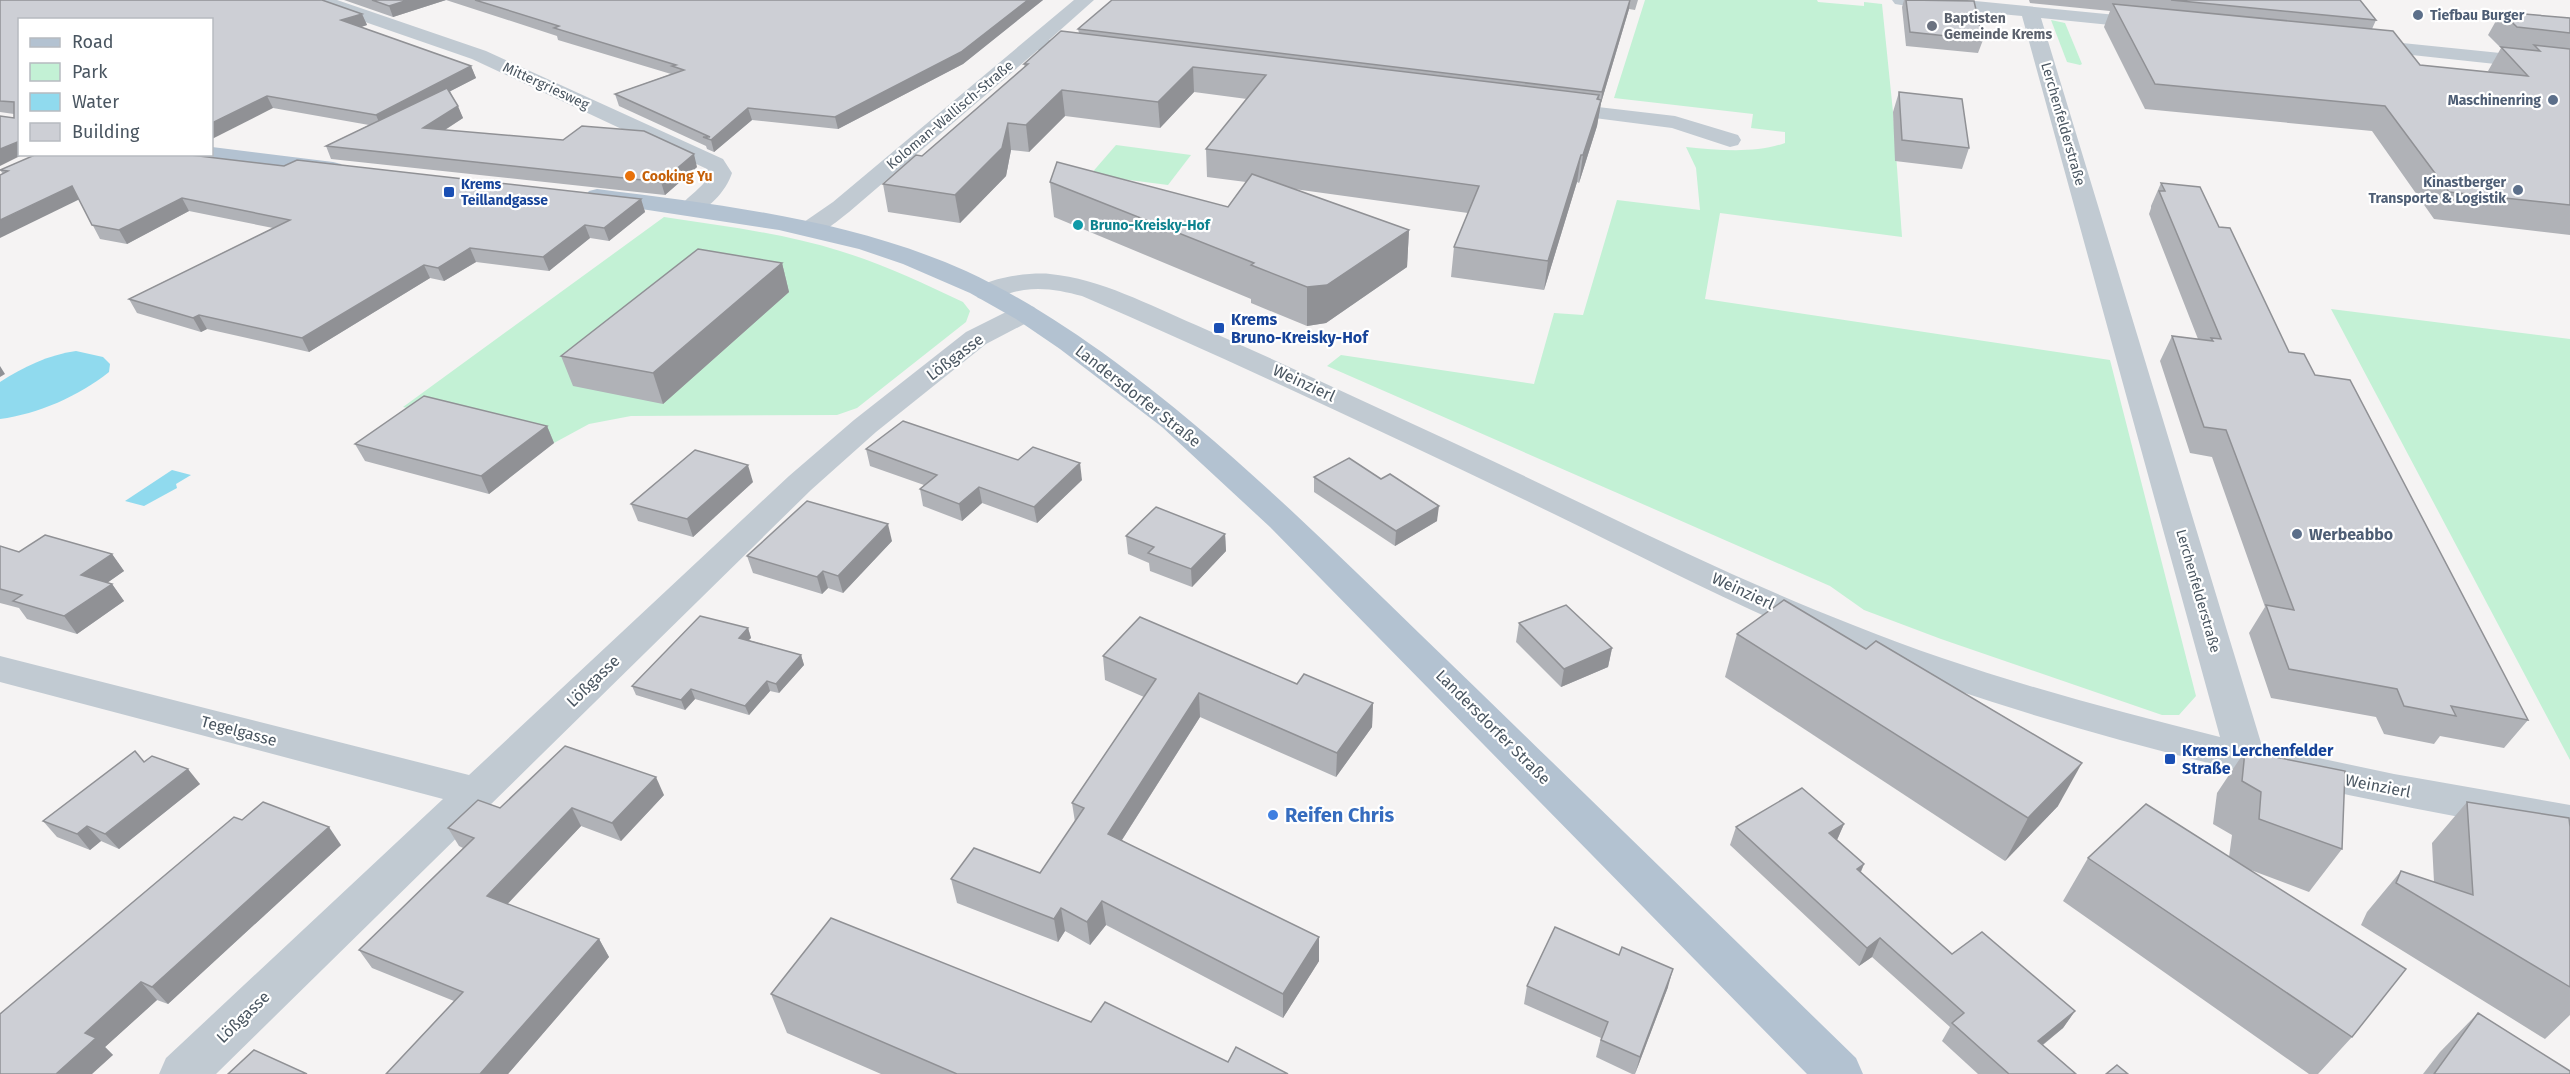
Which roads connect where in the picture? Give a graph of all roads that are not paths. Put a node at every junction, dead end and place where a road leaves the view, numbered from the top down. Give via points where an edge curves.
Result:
1 (319, 0) edge
2 (1086, 0) edge
3 (1900, 0) edge
4 (2030, 11) junction
5 (2169, 25) edge
6 (2336, 42) edge
7 (1035, 44) junction
8 (1104, 53) edge
9 (2570, 66) edge
10 (1532, 105) edge
11 (1730, 140) dead end
12 (213, 154) edge
13 (357, 171) edge
14 (577, 194) edge
15 (691, 208) junction
16 (813, 228) junction
17 (987, 292) junction
18 (1025, 314) junction
19 (0, 669) edge
20 (2246, 759) junction
21 (478, 793) junction
22 (2570, 821) edge
23 (183, 1074) edge
24 (1839, 1074) edge

1 - 15 street, Mittergriesweg via 479,55 715,164 721,173 718,182
2 - 7 street, Koloman-Wallisch-Straße
3 - 4 street
4 - 5 street
4 - 20 street, Lerchenfelderstraße
6 - 9 street
7 - 8 street
7 - 16 street, Koloman-Wallisch-Straße
10 - 11 street via 1675,122
12 - 13 main road
14 - 15 main road, Landersdorfer Straße
15 - 16 main road, Landersdorfer Straße
16 - 17 main road, Landersdorfer Straße via 916,259
17 - 18 main road, Landersdorfer Straße
17 - 20 street, Weinzierl via 1032,279 1091,290 1290,376 1765,602 1875,648 1996,690
18 - 21 street, Lößgasse via 976,338 832,455
18 - 24 main road, Landersdorfer Straße via 1093,358 1181,427 1305,541
19 - 21 street, Tegelgasse
20 - 22 street, Weinzierl
21 - 23 street, Lößgasse

